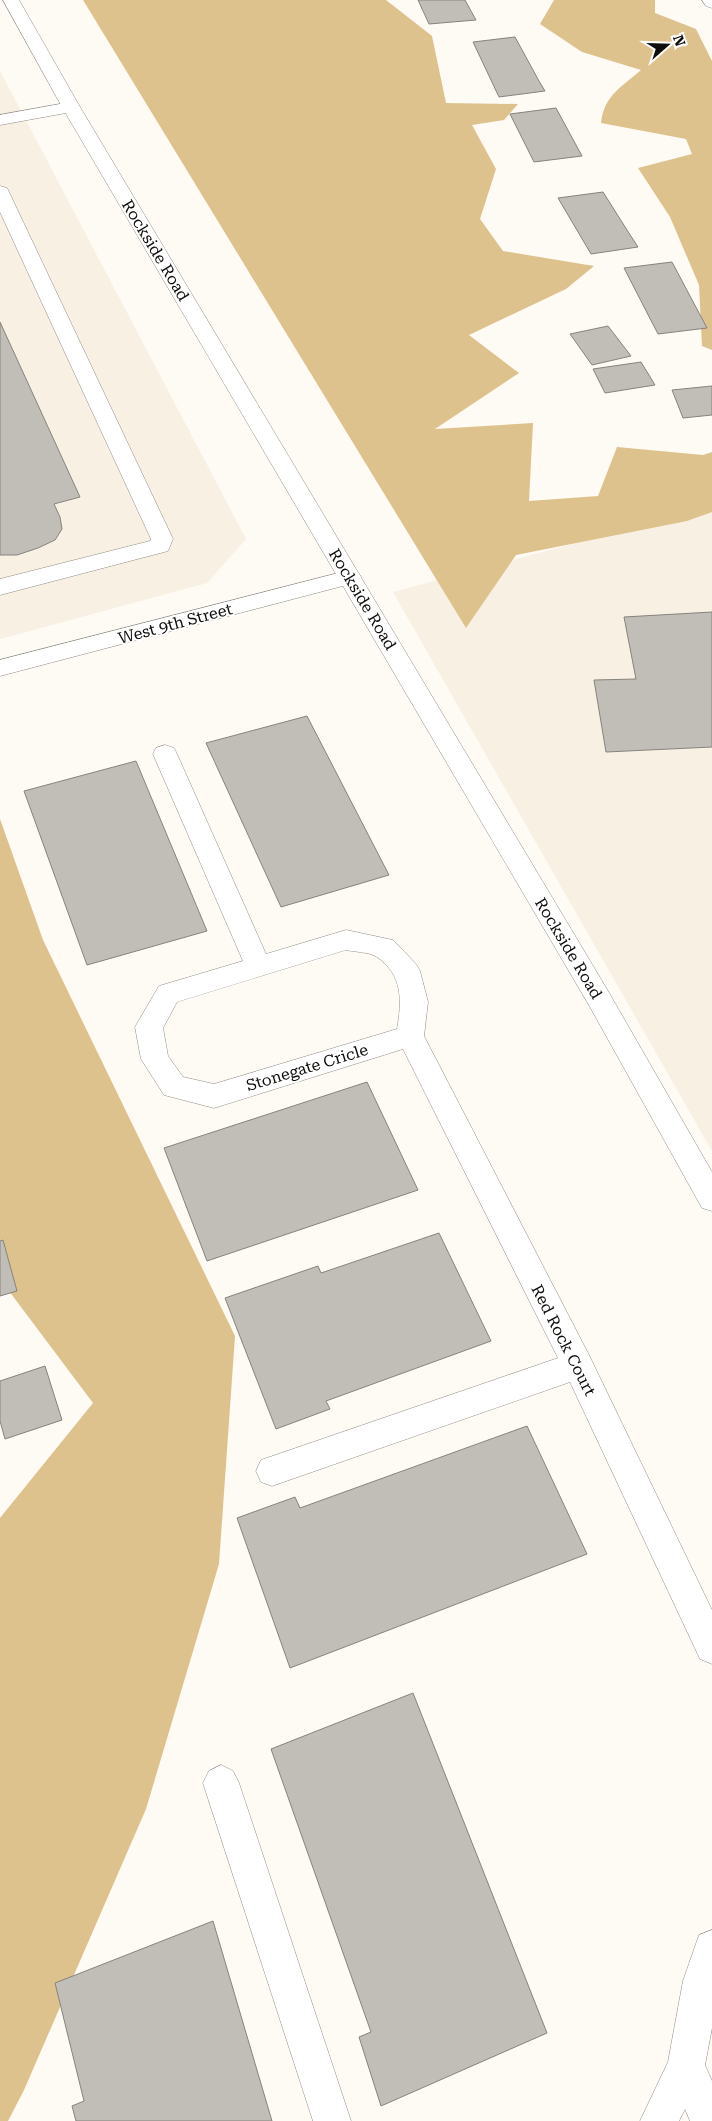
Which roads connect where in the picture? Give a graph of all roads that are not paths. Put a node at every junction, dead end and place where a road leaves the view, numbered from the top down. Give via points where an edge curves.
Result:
1 (12, 0) edge
2 (710, 0) edge
3 (712, 3) edge
4 (71, 106) junction
5 (0, 120) edge
6 (0, 192) edge
7 (350, 577) junction
8 (0, 587) edge
9 (0, 668) edge
10 (165, 754) dead end
11 (259, 967) junction
12 (410, 1036) junction
13 (712, 1199) edge
14 (578, 1365) junction
15 (272, 1471) dead end
16 (712, 1647) edge
17 (221, 1784) dead end
18 (712, 1948) edge
19 (686, 2066) junction
20 (332, 2121) edge
21 (659, 2121) edge
22 (710, 2121) edge

1 - 4 main road, Rockside Road
2 - 3 main road
4 - 5 main road
4 - 7 main road, Rockside Road
6 - 8 main road via 162,539 160,546
7 - 9 main road, West 9th Street
7 - 13 main road, Rockside Road via 599,999
10 - 11 main road
11 - 12 main road, Stonegate Cricle via 346,940 384,947 408,971 415,1002
11 - 12 main road, Stonegate Cricle via 168,994 149,1027 155,1059 174,1087 214,1096
12 - 14 main road, Red Rock Court
14 - 15 main road
14 - 16 main road, Red Rock Court
17 - 20 main road
18 - 19 main road via 702,1981
19 - 21 main road
19 - 22 main road

